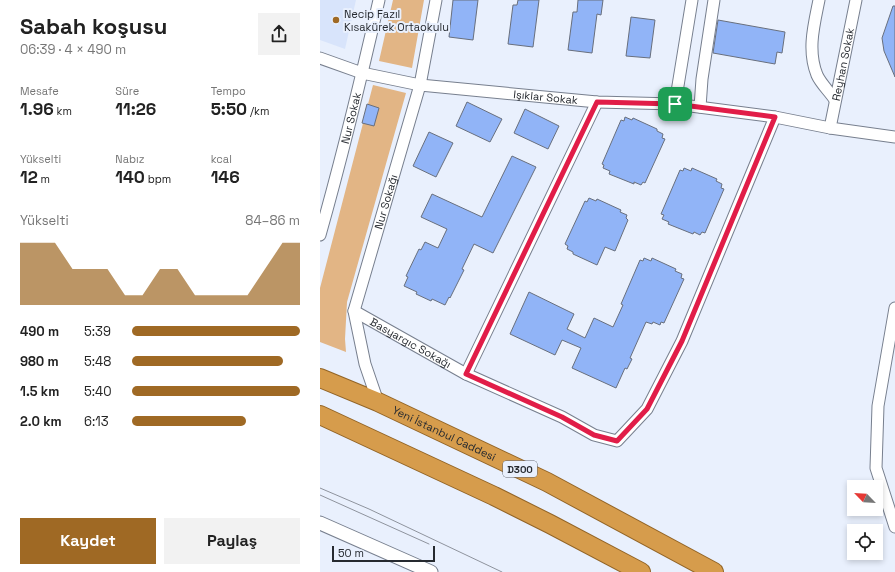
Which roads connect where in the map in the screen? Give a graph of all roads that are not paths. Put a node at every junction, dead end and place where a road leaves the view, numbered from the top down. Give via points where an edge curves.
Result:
1 (379, 0) edge
2 (436, 0) edge
3 (692, 0) edge
4 (714, 0) edge
5 (819, 0) edge
6 (856, 0) edge
7 (320, 58) edge
8 (362, 73) junction
9 (420, 85) junction
10 (835, 100) junction
11 (597, 102) junction
12 (675, 104) junction
13 (700, 107) junction
14 (775, 117) junction
15 (830, 128) junction
16 (895, 137) edge
17 (320, 235) edge
18 (895, 308) edge
19 (354, 311) junction
20 (466, 374) junction
21 (320, 378) edge
22 (378, 402) junction
23 (320, 416) edge
24 (320, 523) edge
25 (895, 527) edge
26 (431, 572) edge
27 (641, 572) edge
28 (714, 572) edge

1 - 8 street, Nur Sokak
2 - 9 street, Nur Sokağı
3 - 12 street
4 - 13 street
5 - 10 street via 811,49 817,75
6 - 10 street, Reyhan Sokak
7 - 8 street, Işıklar Sokak
8 - 9 street, Işıklar Sokak
8 - 17 street, Nur Sokak
9 - 11 street, Işıklar Sokak
9 - 19 street, Nur Sokağı
10 - 15 street, Reyhan Sokak
11 - 12 street, Işıklar Sokak
11 - 20 street
12 - 13 street, Işıklar Sokak
13 - 14 street, Işıklar Sokak
14 - 15 street, Işıklar Sokak
14 - 20 street, Basyargıc Sokağı via 682,341 647,409 617,441 594,435 562,417
15 - 16 street, Işıklar Sokak
18 - 25 street via 878,406 876,468
19 - 20 street, Basyargıc Sokağı
19 - 22 street, Nur Sokağı via 365,364
21 - 22 highway, Yeni İstanbul Caddesi / D300
22 - 28 highway, Yeni İstanbul Caddesi / D300 via 547,482
23 - 27 highway via 494,496
24 - 26 street

